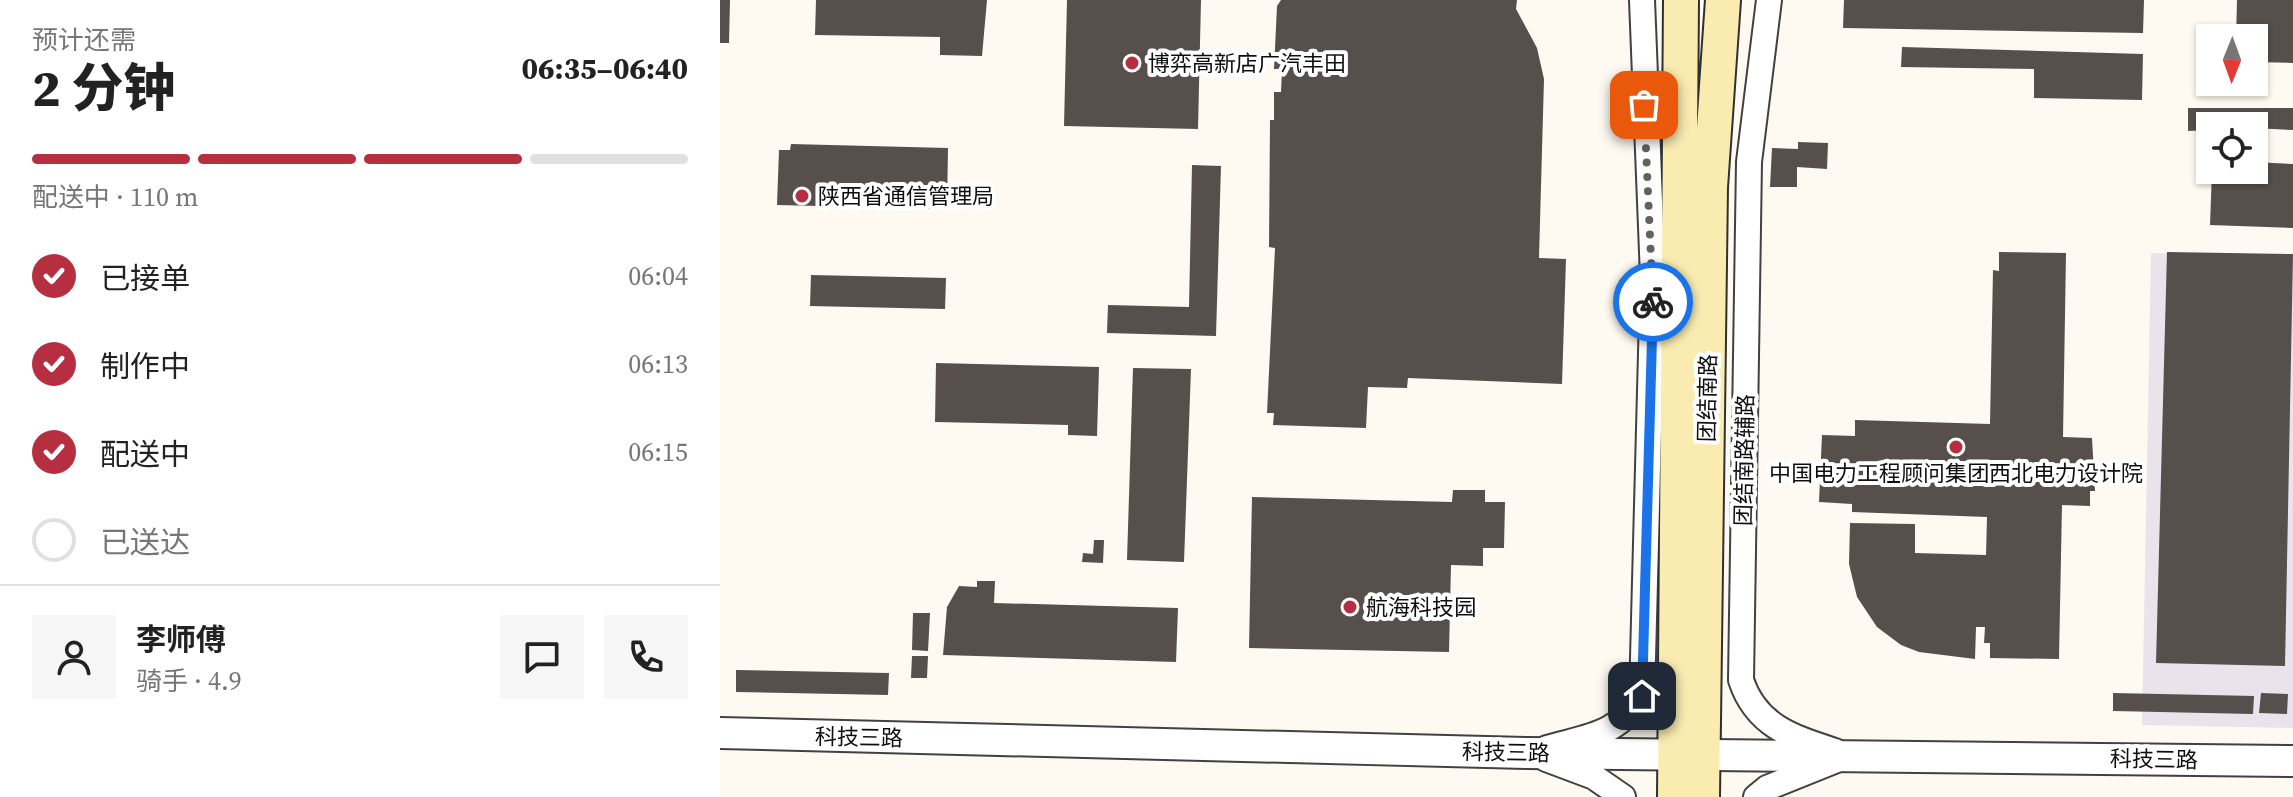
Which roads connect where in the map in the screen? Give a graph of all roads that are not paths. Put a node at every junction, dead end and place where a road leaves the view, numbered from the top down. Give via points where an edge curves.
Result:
1 (1642, 0) edge
2 (1681, 0) edge
3 (1723, 0) edge
4 (1769, 0) edge
5 (720, 733) edge
6 (1528, 753) junction
7 (1689, 753) junction
8 (1849, 755) junction
9 (2293, 761) edge
10 (1623, 797) edge
11 (1675, 797) edge
12 (1702, 797) edge
13 (1756, 797) edge

1 - 6 street via 1653,277 1642,696 1630,716 1612,729
2 - 7 main road, 团结南路
3 - 7 main road, 团结南路 via 1710,187
4 - 8 street, 团结南路辅路 via 1749,162 1741,680 1748,704 1770,723 1796,739
5 - 6 street, 科技三路
6 - 7 street, 科技三路
6 - 10 street via 1578,769
7 - 8 street, 科技三路
7 - 11 main road, 团结南路
7 - 12 main road, 团结南路
8 - 9 street, 科技三路
8 - 13 street

